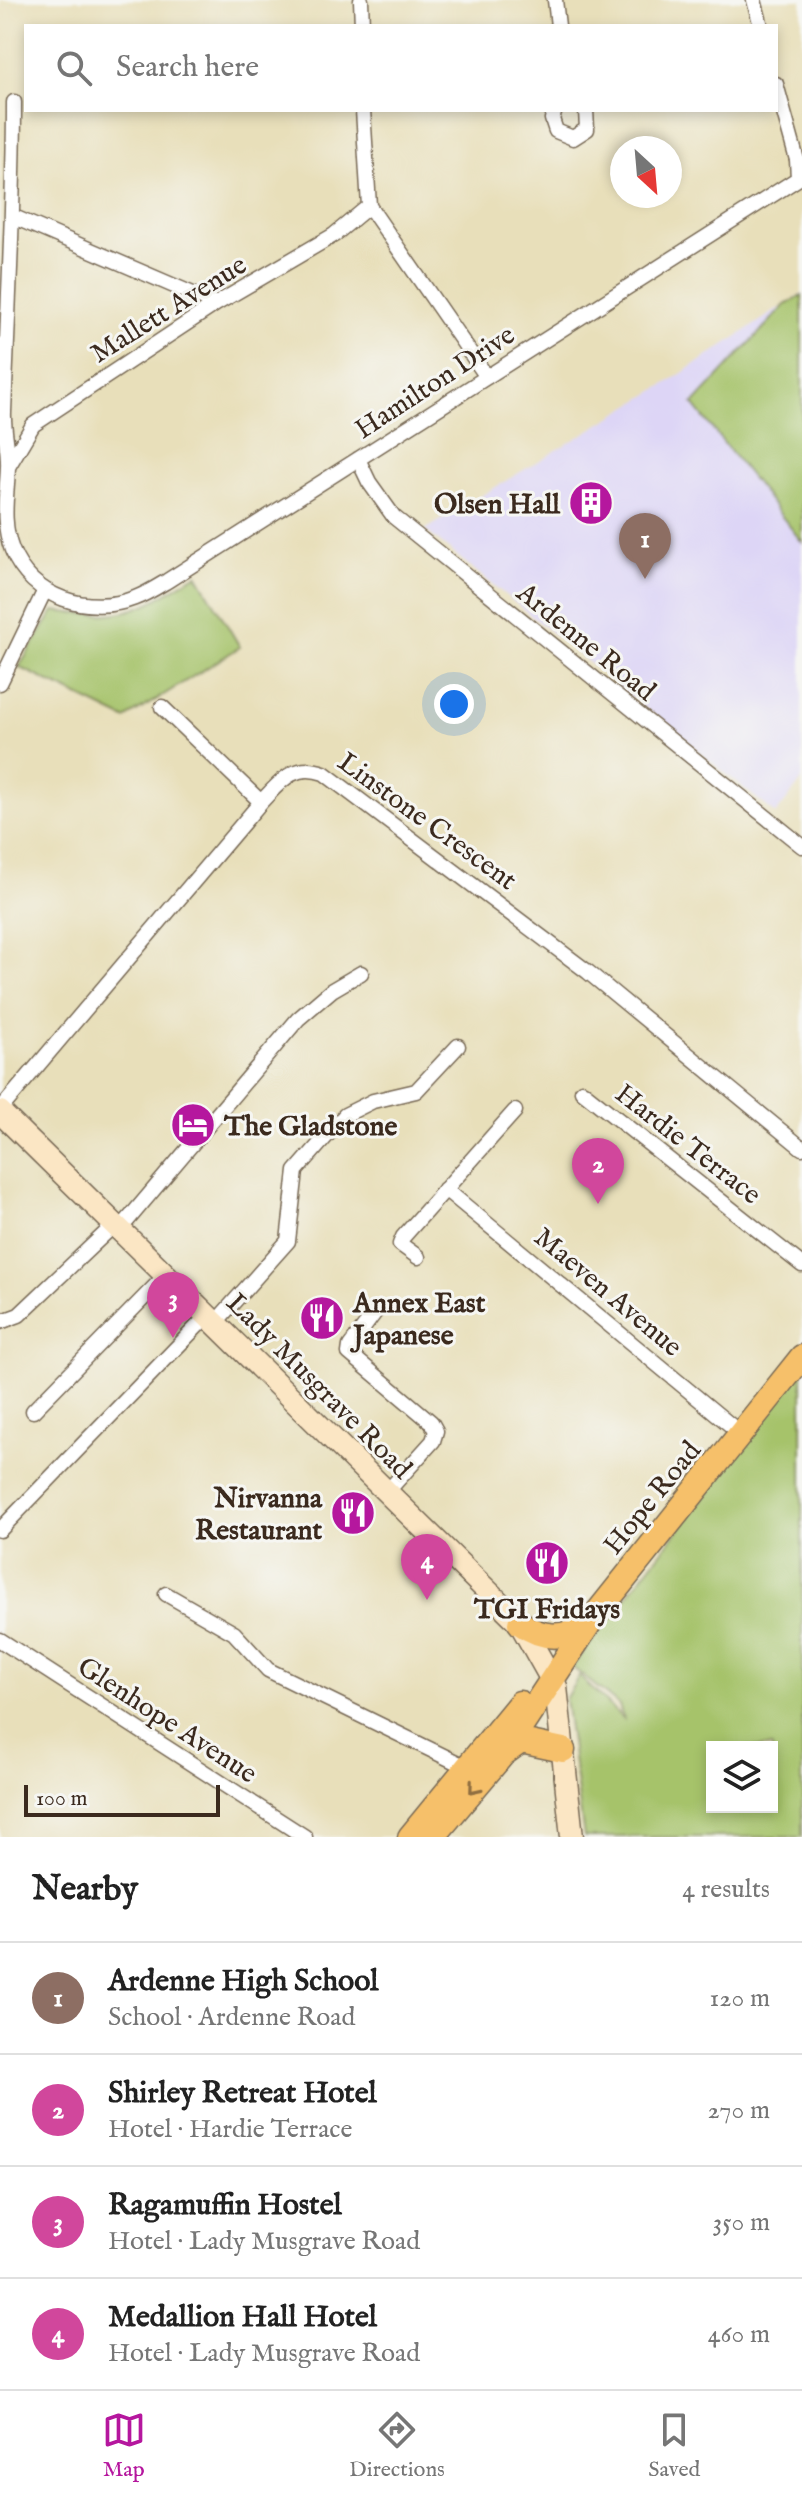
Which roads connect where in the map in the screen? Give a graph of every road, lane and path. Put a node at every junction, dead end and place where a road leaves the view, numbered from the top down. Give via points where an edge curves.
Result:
1 (361, 0) edge
2 (555, 0) edge
3 (754, 0) edge
4 (362, 24) edge
5 (558, 24) edge
6 (760, 24) edge
7 (778, 91) edge
8 (14, 102) dead end
9 (363, 112) edge
10 (554, 112) edge
11 (586, 112) edge
12 (800, 177) edge
13 (369, 206) junction
14 (14, 217) junction
15 (216, 304) junction
16 (487, 377) junction
17 (358, 459) junction
18 (8, 467) junction
19 (44, 592) junction
20 (0, 683) edge
21 (162, 707) dead end
22 (261, 802) junction
23 (802, 846) edge
24 (361, 973) dead end
25 (458, 1046) dead end
26 (582, 1091) dead end
27 (0, 1111) edge
28 (515, 1111) dead end
29 (802, 1148) edge
30 (445, 1189) junction
31 (118, 1226) junction
32 (418, 1257) dead end
33 (802, 1265) edge
34 (167, 1274) junction
35 (376, 1311) dead end
36 (212, 1318) junction
37 (0, 1322) edge
38 (802, 1357) edge
39 (33, 1411) dead end
40 (740, 1433) junction
41 (386, 1493) junction
42 (3, 1522) edge
43 (166, 1594) dead end
44 (590, 1622) junction
45 (520, 1623) junction
46 (2, 1642) edge
47 (550, 1678) junction
48 (563, 1750) junction
49 (503, 1754) junction
50 (466, 1767) junction
51 (305, 1837) edge
52 (410, 1837) edge
53 (433, 1837) edge
54 (572, 1837) edge

1 - 4 street
2 - 5 street
3 - 6 street
7 - 12 street
8 - 14 street
9 - 13 street
10 - 11 street via 556,131 573,138 587,129
12 - 16 street, Hamilton Drive
13 - 15 street, Mallett Avenue via 334,235
13 - 16 street
14 - 15 street
14 - 18 street via 4,418
15 - 18 street, Mallett Avenue via 33,425
16 - 17 street, Hamilton Drive
17 - 19 street, Hamilton Drive via 132,599 84,604
17 - 23 street, Ardenne Road via 394,517
18 - 19 street via 5,523 13,553
19 - 20 street
21 - 22 street
22 - 27 street, Linstone Crescent
22 - 29 street, Linstone Crescent via 292,772 324,773 588,972
24 - 31 street via 298,1019
25 - 36 street via 416,1091 373,1101 345,1115 296,1171 288,1241
26 - 33 street, Hardie Terrace
27 - 31 main road, Lady Musgrave Road
28 - 30 street
30 - 32 street via 400,1241
30 - 40 street, Maeven Avenue
31 - 34 main road, Lady Musgrave Road
31 - 37 street via 19,1315
34 - 36 main road, Lady Musgrave Road
34 - 39 street
35 - 41 street via 349,1353 436,1431
36 - 41 main road, Lady Musgrave Road
36 - 42 street
38 - 40 main road, Hope Road
40 - 44 main road, Hope Road
41 - 45 main road, Lady Musgrave Road
43 - 50 street via 234,1633 268,1670
44 - 45 main road via 577,1631 547,1636
44 - 47 main road, Hope Road
45 - 47 main road, Lady Musgrave Road
46 - 51 street, Glenhope Avenue
47 - 48 main road, Lady Musgrave Road via 558,1699
47 - 49 main road, Hope Road
47 - 50 main road, Hope Road via 519,1703
48 - 49 main road via 521,1741
48 - 54 main road, Lady Musgrave Road
49 -> 53 main road, Hope Road
50 - 52 main road, Hope Road

